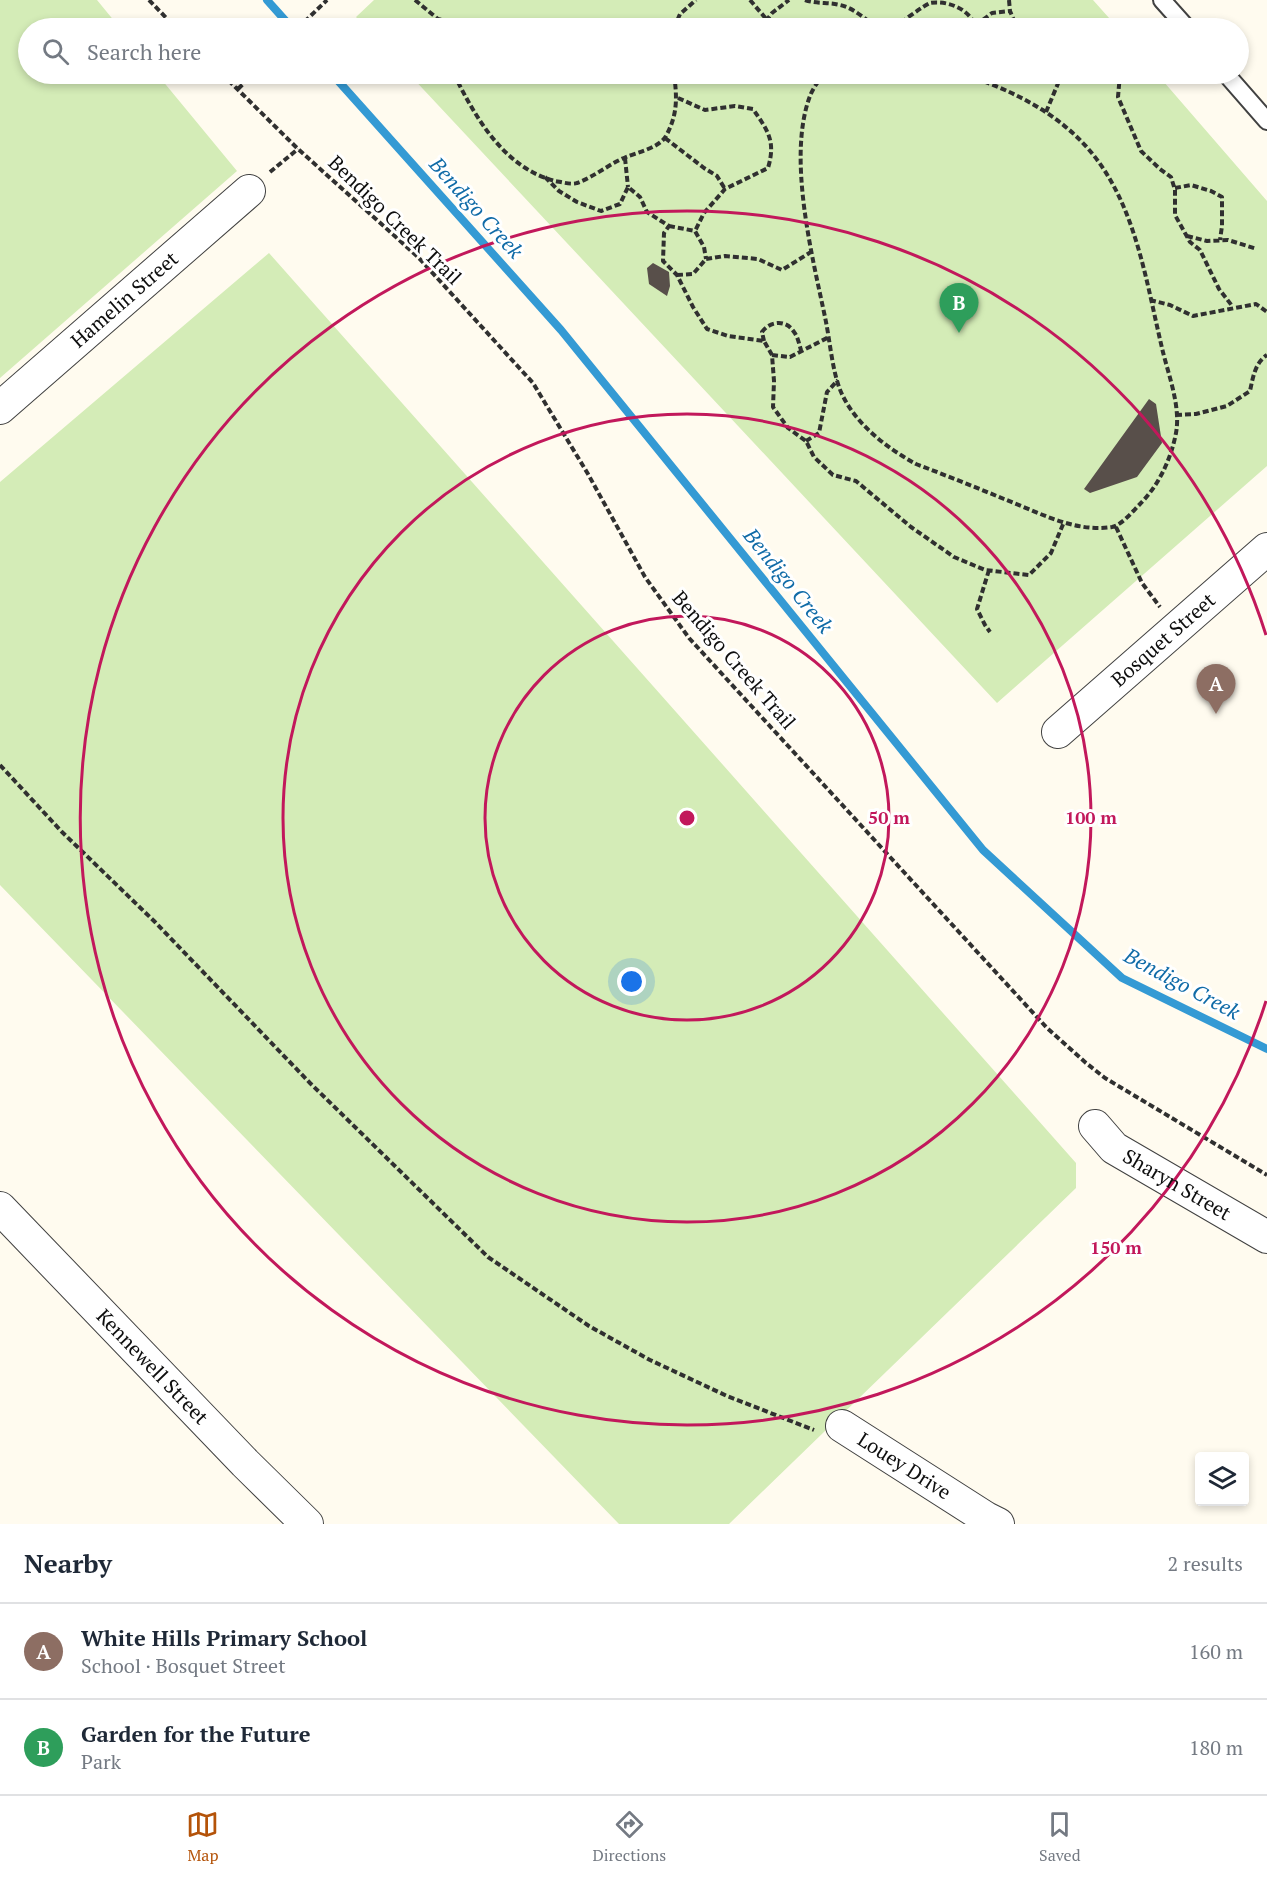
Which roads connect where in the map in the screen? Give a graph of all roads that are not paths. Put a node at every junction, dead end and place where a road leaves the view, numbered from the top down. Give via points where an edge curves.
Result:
1 (1162, 0) edge
2 (1178, 18) edge
3 (1235, 84) edge
4 (1267, 121) edge
5 (249, 191) road end
6 (0, 408) edge
7 (1267, 549) edge
8 (1058, 732) dead end
9 (1095, 1125) dead end
10 (0, 1208) edge
11 (1267, 1237) edge
12 (833, 1430) road end
13 (307, 1524) edge
14 (998, 1524) edge

1 - 2 lane
3 - 4 lane
5 - 6 street, Hamelin Street
7 - 8 street, Bosquet Street
9 - 11 street, Sharyn Street via 1114,1148
10 - 13 street, Kennewell Street
12 - 14 street, Louey Drive

